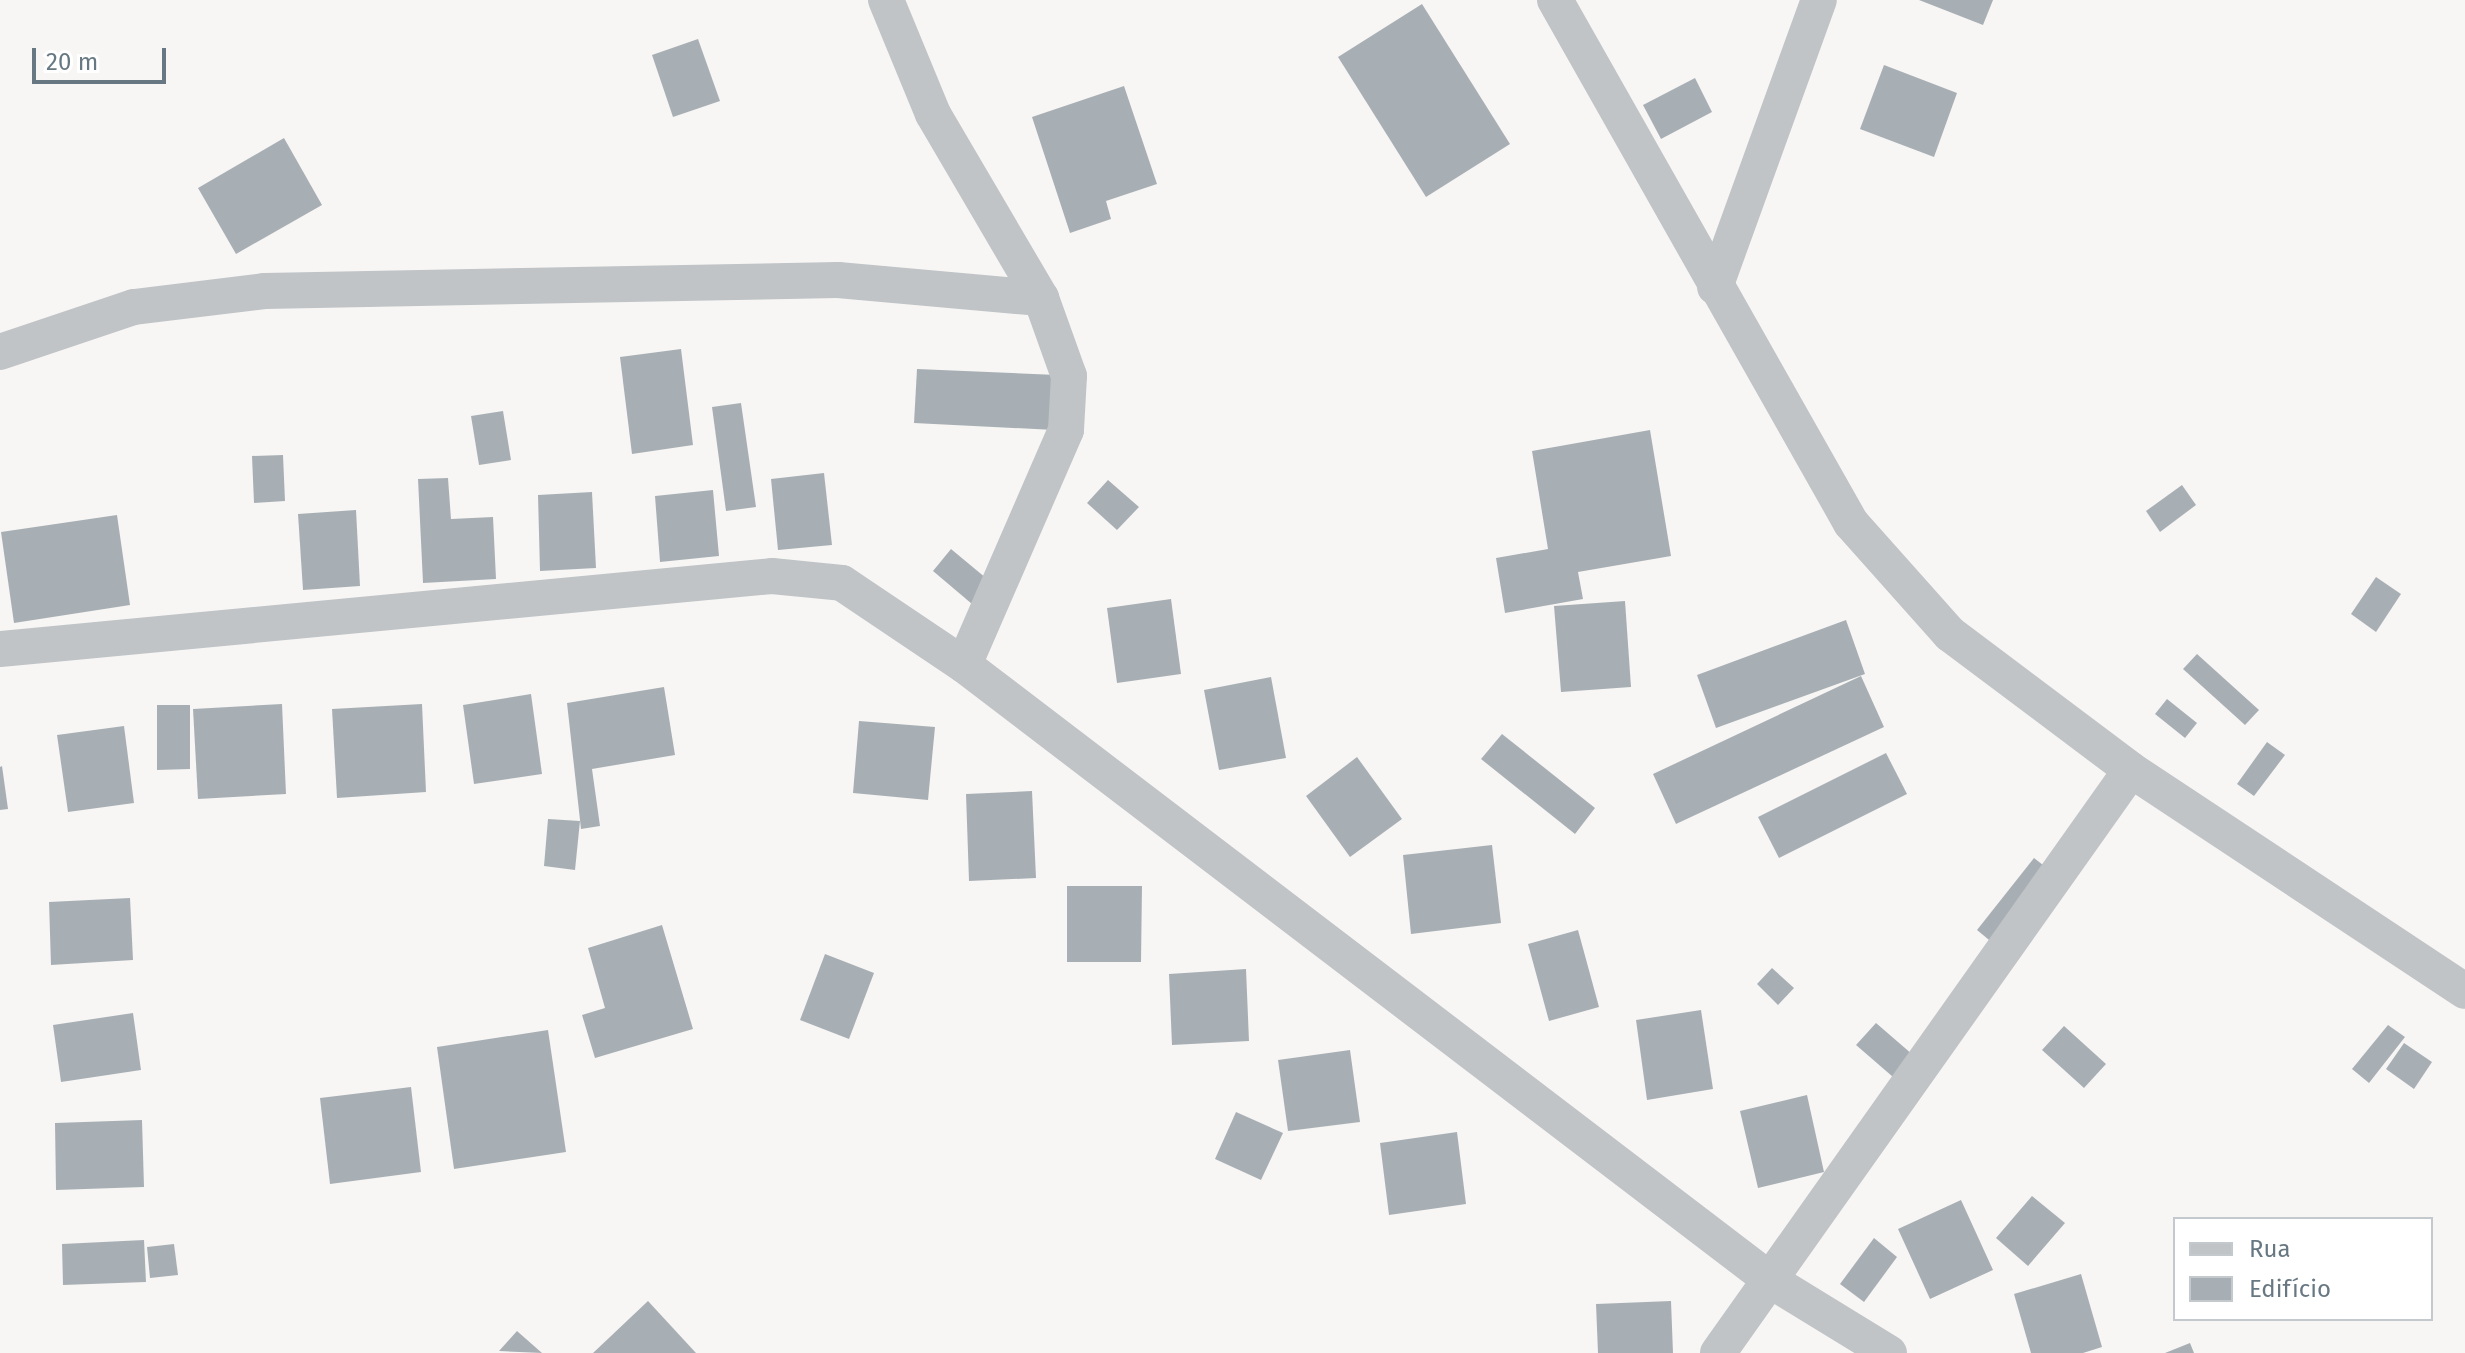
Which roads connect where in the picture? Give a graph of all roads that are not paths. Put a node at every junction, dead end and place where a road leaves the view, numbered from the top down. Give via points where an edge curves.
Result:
1 (886, 0) edge
2 (1555, 0) edge
3 (1819, 0) edge
4 (1715, 287) junction
5 (1041, 298) junction
6 (0, 352) edge
7 (0, 649) edge
8 (964, 665) junction
9 (2131, 770) junction
10 (2465, 991) edge
11 (1773, 1282) junction
12 (1718, 1353) edge
13 (1889, 1353) edge

1 - 5 street via 933,114
2 - 4 street
3 - 4 street
4 - 9 street via 1851,523 1950,634
5 - 6 street via 838,280 264,291 134,307
5 - 8 street via 1069,376 1066,430
7 - 8 street via 772,576 842,583
8 - 11 street
9 - 10 street
9 - 11 street
11 - 12 street
11 - 13 street

